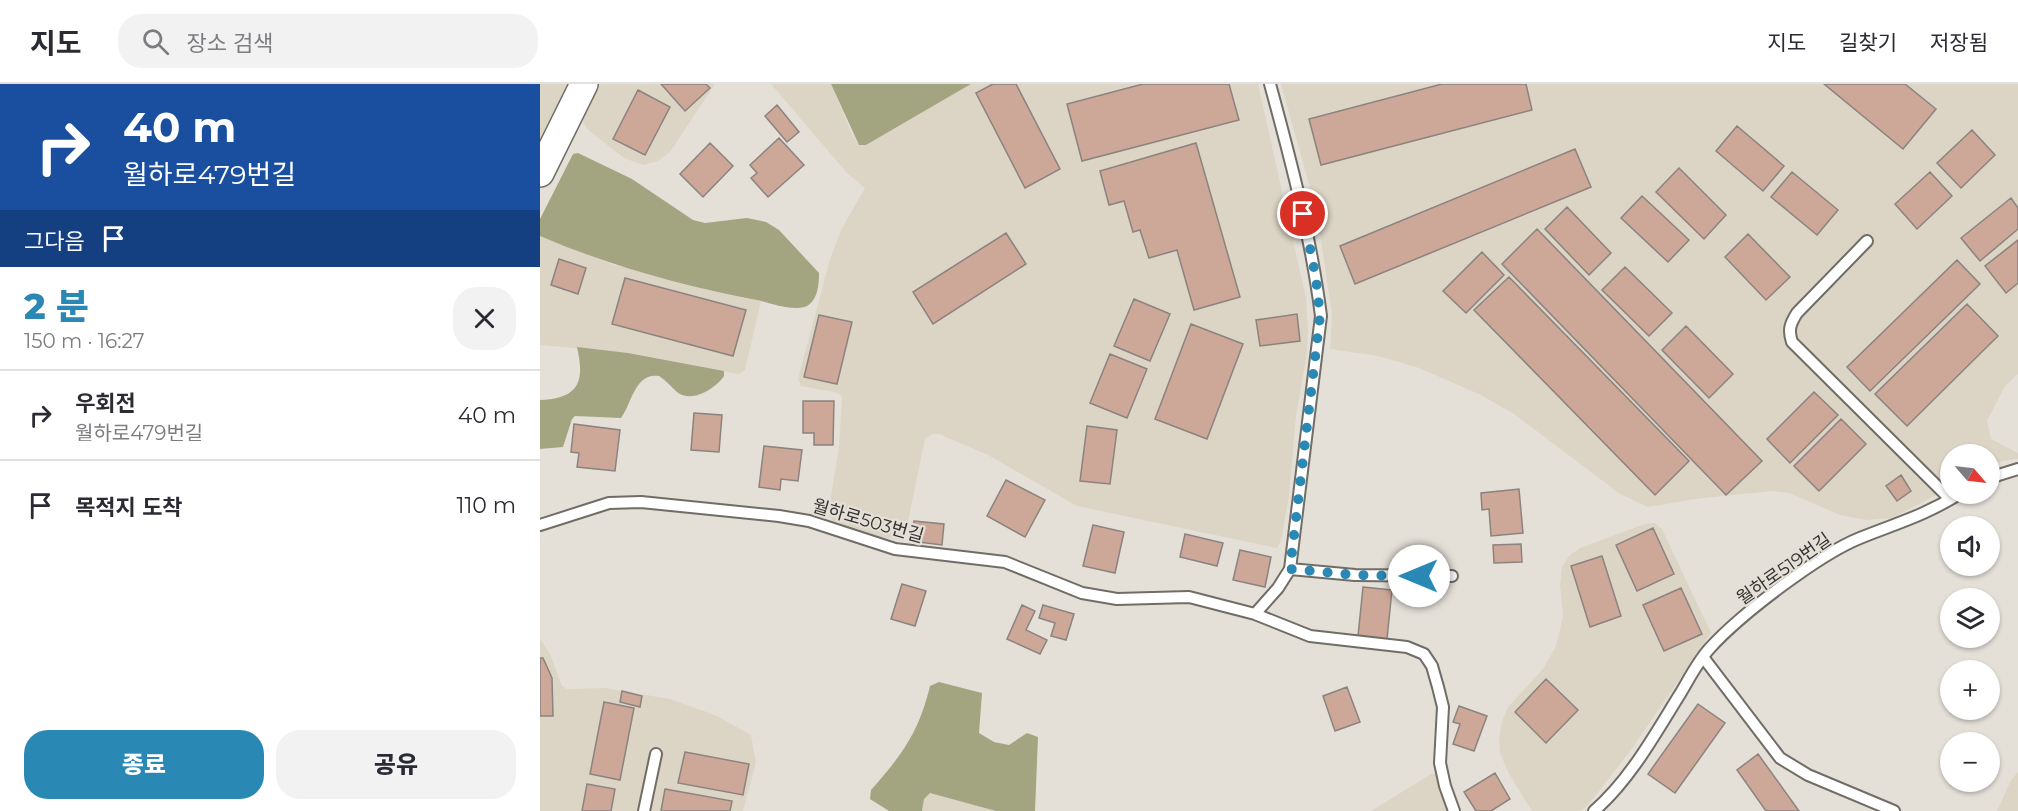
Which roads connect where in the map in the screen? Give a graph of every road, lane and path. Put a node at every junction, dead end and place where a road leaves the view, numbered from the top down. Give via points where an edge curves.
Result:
1 (584, 84) edge
2 (1270, 84) edge
3 (540, 173) edge
4 (1867, 242) dead end
5 (2018, 469) edge
6 (2000, 475) edge
7 (1940, 482) edge
8 (1940, 504) edge
9 (540, 525) edge
10 (1290, 569) junction
11 (1452, 576) dead end
12 (1255, 614) junction
13 (1703, 657) junction
14 (656, 754) dead end
15 (644, 811) edge
16 (1454, 811) edge
17 (1594, 811) edge
18 (1894, 811) edge

1 - 3 street
2 - 10 lane via 1296,181 1320,316
4 - 7 lane via 1797,313 1790,323 1792,342
5 - 6 lane
8 - 13 lane, 월하로519번길 via 1825,557 1736,623
9 - 12 lane, 월하로503번길 via 609,503 746,511 809,521 895,549 1005,562 1082,593 1117,599 1189,597
10 - 11 lane via 1355,575
10 - 12 lane
12 - 16 lane, 월하로503번길 via 1310,636 1407,647 1424,654 1432,666 1443,707 1440,763
13 - 17 lane, 월하로519번길 via 1627,774
13 - 18 lane via 1780,758 1808,775
14 - 15 lane

